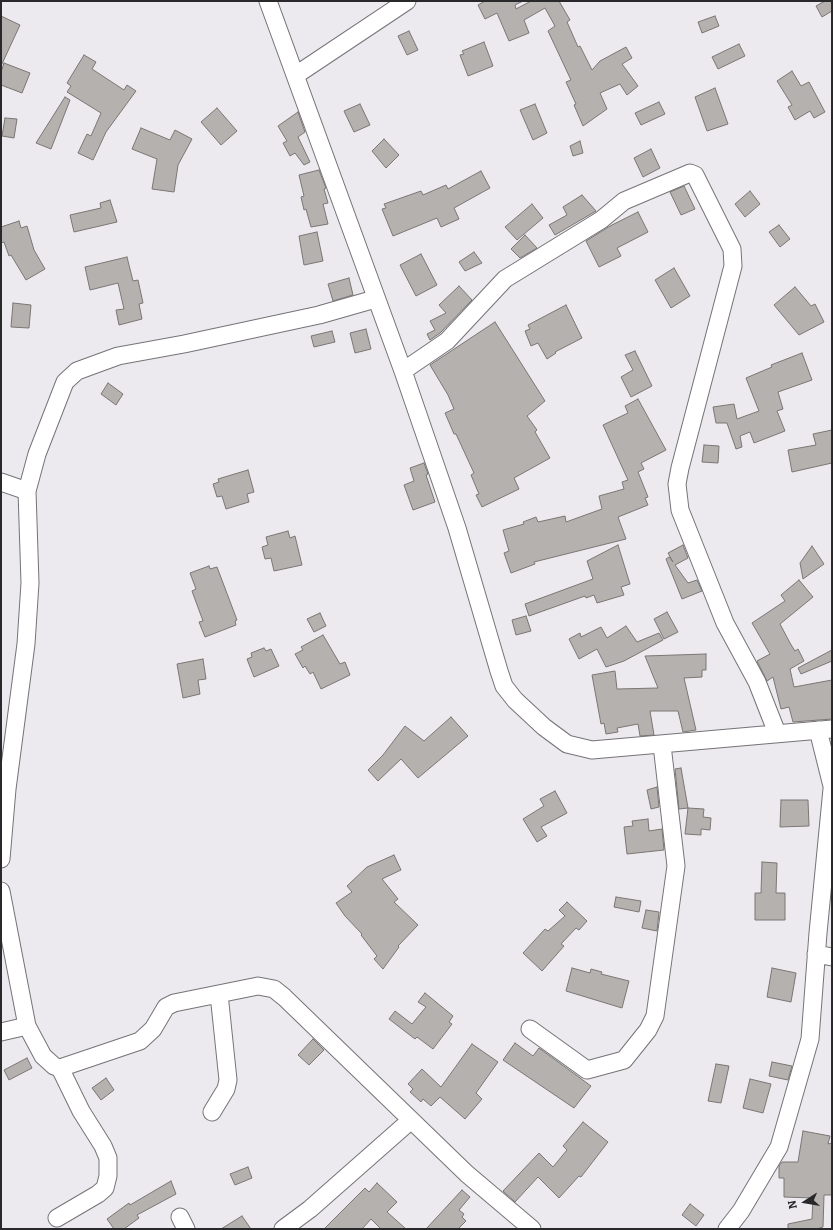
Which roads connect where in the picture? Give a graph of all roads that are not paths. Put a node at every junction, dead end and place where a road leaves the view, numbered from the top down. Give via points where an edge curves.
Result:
1 (268, 1) edge
2 (407, 1) edge
3 (296, 75) junction
4 (375, 299) junction
5 (403, 372) junction
6 (1, 482) edge
7 (27, 492) junction
8 (825, 730) edge
9 (777, 733) junction
10 (662, 745) junction
11 (832, 788) edge
12 (4, 789) edge
13 (1, 859) edge
14 (1, 891) edge
15 (824, 956) edge
16 (219, 994) junction
17 (27, 1026) junction
18 (530, 1029) dead end
19 (1, 1032) edge
20 (60, 1068) junction
21 (212, 1112) dead end
22 (410, 1120) junction
23 (57, 1218) dead end
24 (283, 1229) edge
25 (532, 1229) edge
26 (727, 1229) edge

1 - 3 street
2 - 3 street
3 - 4 street
4 - 5 street
4 - 7 street via 320,315 118,356 77,371 65,382 37,454
5 - 9 street via 447,341 505,278 601,220 624,201 690,173 696,175 732,249 733,266 680,468 677,484 680,510 725,623 757,682
5 - 10 street via 457,528 504,686 544,727 567,744 592,750
6 - 7 street
7 - 12 street via 30,583 26,644
8 - 9 street
8 - 11 street
9 - 10 street
10 - 18 street via 676,866 655,1016 648,1030 624,1060 587,1070
11 - 15 street
12 - 13 street
14 - 17 street
15 - 26 street via 810,1039 779,1148 741,1211
16 - 20 street via 170,1004 150,1032 140,1041
16 - 21 street via 228,1080 226,1089
16 - 22 street via 258,986 274,989
17 - 19 street
17 - 20 street via 43,1056
20 - 23 street via 81,1111 103,1146 108,1158 108,1176 105,1188 98,1194
22 - 24 street via 310,1209
22 - 25 street via 467,1174

